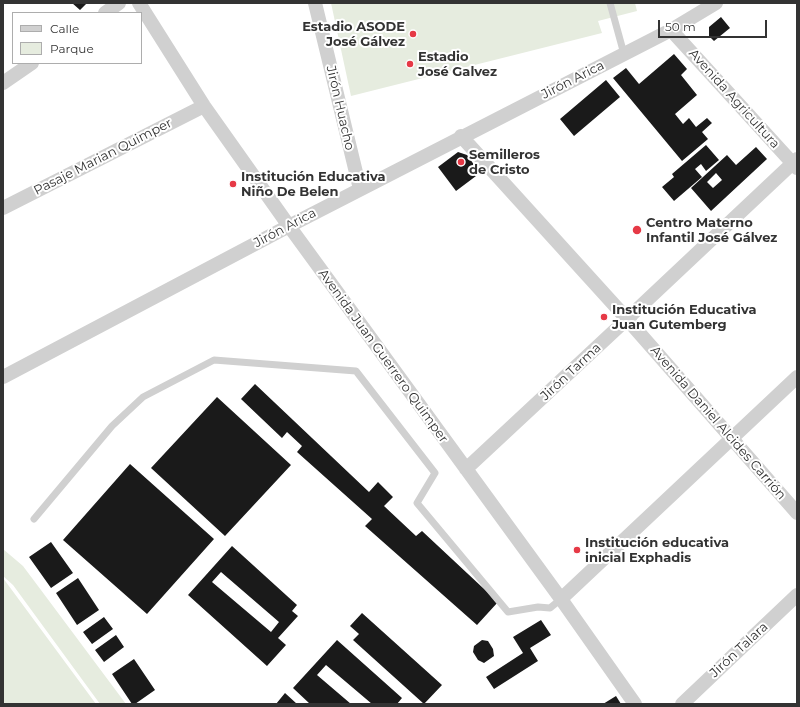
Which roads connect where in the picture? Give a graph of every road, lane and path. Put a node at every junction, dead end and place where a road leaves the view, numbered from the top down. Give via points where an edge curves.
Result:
1 (119, 3) edge
2 (139, 3) edge
3 (315, 3) edge
4 (610, 3) edge
5 (716, 3) edge
6 (106, 12) edge
7 (671, 30) junction
8 (624, 54) junction
9 (31, 64) edge
10 (3, 83) edge
11 (204, 106) junction
12 (461, 136) junction
13 (795, 163) edge
14 (360, 189) junction
15 (3, 208) edge
16 (289, 226) junction
17 (627, 319) junction
18 (3, 377) edge
19 (797, 377) edge
20 (732, 439) junction
21 (466, 469) junction
22 (797, 513) edge
23 (34, 519) dead end
24 (797, 595) edge
25 (561, 600) junction
26 (635, 704) edge
27 (682, 704) edge

1 - 6 street
2 - 11 street, Avenida Juan Guerrero Quimper
3 - 14 street, Jirón Huacho
4 - 8 lane
5 - 7 street, Jirón Arica
7 - 8 street, Jirón Arica
7 - 13 street, Avenida Agricultura
8 - 12 street, Jirón Arica
9 - 10 street
11 - 15 street, Pasaje Marian Quimper
11 - 16 street, Avenida Juan Guerrero Quimper
12 - 14 street, Jirón Arica
12 - 17 street, Avenida Daniel Alcides Carrión
13 - 17 street, Jirón Tarma
14 - 16 street, Jirón Arica
16 - 18 street, Jirón Arica
16 - 21 street, Avenida Juan Guerrero Quimper
17 - 20 street, Avenida Daniel Alcides Carrión
17 - 21 street, Jirón Tarma
19 - 20 street
20 - 22 street, Avenida Daniel Alcides Carrión
20 - 25 street
21 - 25 street, Avenida Juan Guerrero Quimper
23 - 25 lane via 112,426 143,397 214,360 356,371 435,472 417,503 508,612 538,607 550,608
24 - 27 street, Jirón Talara
25 - 26 street, Avenida Juan Guerrero Quimper

